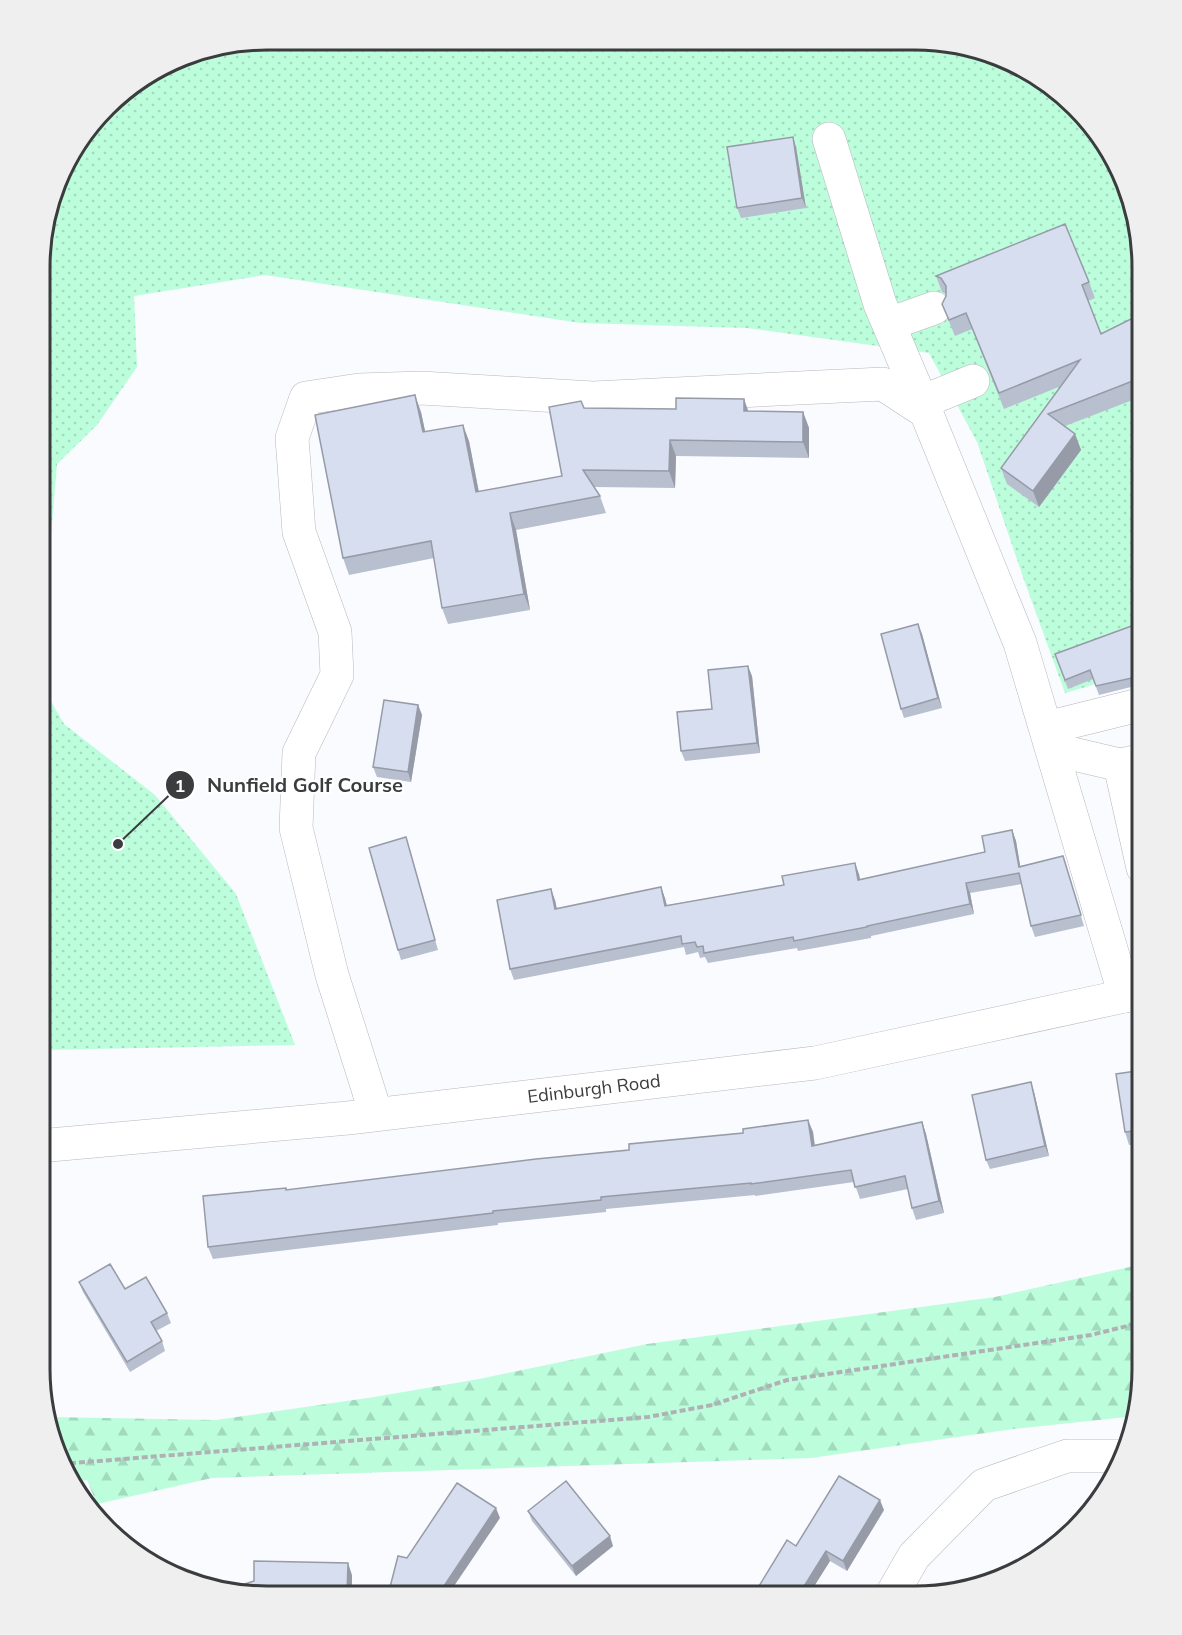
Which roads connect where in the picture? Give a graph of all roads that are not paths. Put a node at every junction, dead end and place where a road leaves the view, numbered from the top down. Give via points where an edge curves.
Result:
1 (829, 139) dead end
2 (934, 308) dead end
3 (889, 324) junction
4 (973, 381) dead end
5 (924, 407) junction
6 (1132, 708) edge
7 (1049, 739) junction
8 (1132, 763) edge
9 (1132, 988) edge
10 (1132, 994) edge
11 (376, 1114) junction
12 (50, 1145) edge
13 (1114, 1456) edge
14 (897, 1586) edge

1 - 3 main road
2 - 3 main road
3 - 5 main road
4 - 5 main road
5 - 7 main road via 1020,643
5 - 11 main road via 883,384 593,398 421,388 359,390 306,398 292,438 299,532 335,632 337,675 299,753 296,828 332,975
6 - 7 main road
7 - 8 main road
7 - 9 main road
10 - 11 main road, Edinburgh Road via 815,1063
11 - 12 main road, Edinburgh Road
13 - 14 main road via 1067,1456 984,1485 915,1556

